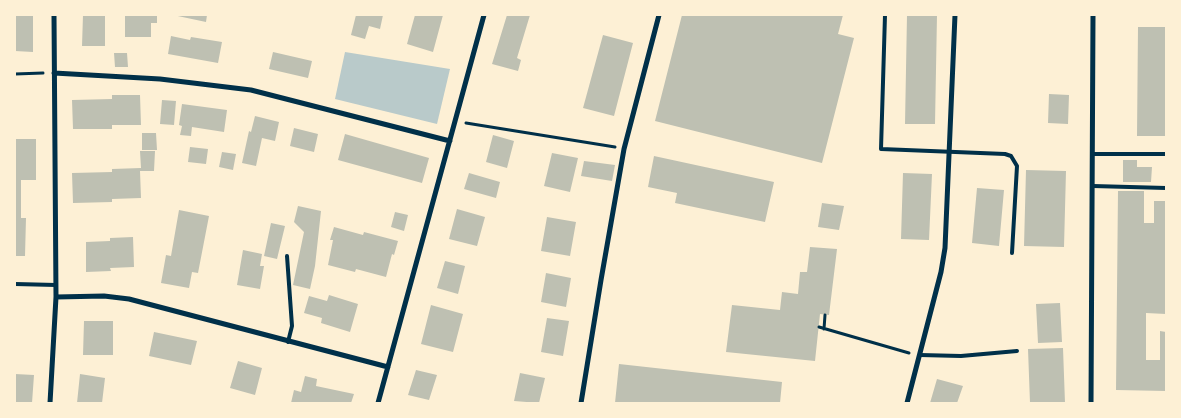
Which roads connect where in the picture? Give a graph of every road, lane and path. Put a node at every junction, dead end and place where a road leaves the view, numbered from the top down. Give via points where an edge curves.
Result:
1 (54, 15) edge
2 (484, 15) edge
3 (659, 15) edge
4 (885, 15) edge
5 (955, 15) edge
6 (1093, 15) edge
7 (54, 73) junction
8 (15, 74) edge
9 (455, 121) junction
10 (450, 141) junction
11 (624, 149) junction
12 (948, 153) junction
13 (1093, 154) junction
14 (1166, 154) edge
15 (1093, 186) junction
16 (1166, 188) edge
17 (1012, 253) dead end
18 (287, 256) dead end
19 (15, 284) edge
20 (56, 285) junction
21 (56, 297) junction
22 (825, 315) dead end
23 (819, 327) dead end
24 (824, 329) junction
25 (288, 342) junction
26 (1017, 351) dead end
27 (920, 355) junction
28 (388, 367) junction
29 (50, 403) edge
30 (378, 403) edge
31 (582, 403) edge
32 (907, 403) edge
33 (1091, 403) edge

1 - 7 street
2 - 9 street
3 - 11 street
4 - 12 lane via 881,149
5 - 12 street
6 - 13 street
7 - 8 path
7 - 10 street via 160,79 251,90
7 - 20 street
9 - 10 street
9 - 11 path
10 - 28 street
11 - 31 street
12 - 17 lane via 1005,154 1015,160
12 - 27 street via 945,248
13 - 14 lane
13 - 15 street
15 - 16 lane
15 - 33 street
18 - 25 lane via 292,326
19 - 20 lane
20 - 21 street
21 - 25 street via 129,299
21 - 29 street
22 - 24 path
23 - 24 path
24 - 27 path
25 - 28 street
26 - 27 lane via 961,356
27 - 32 street
28 - 30 street

